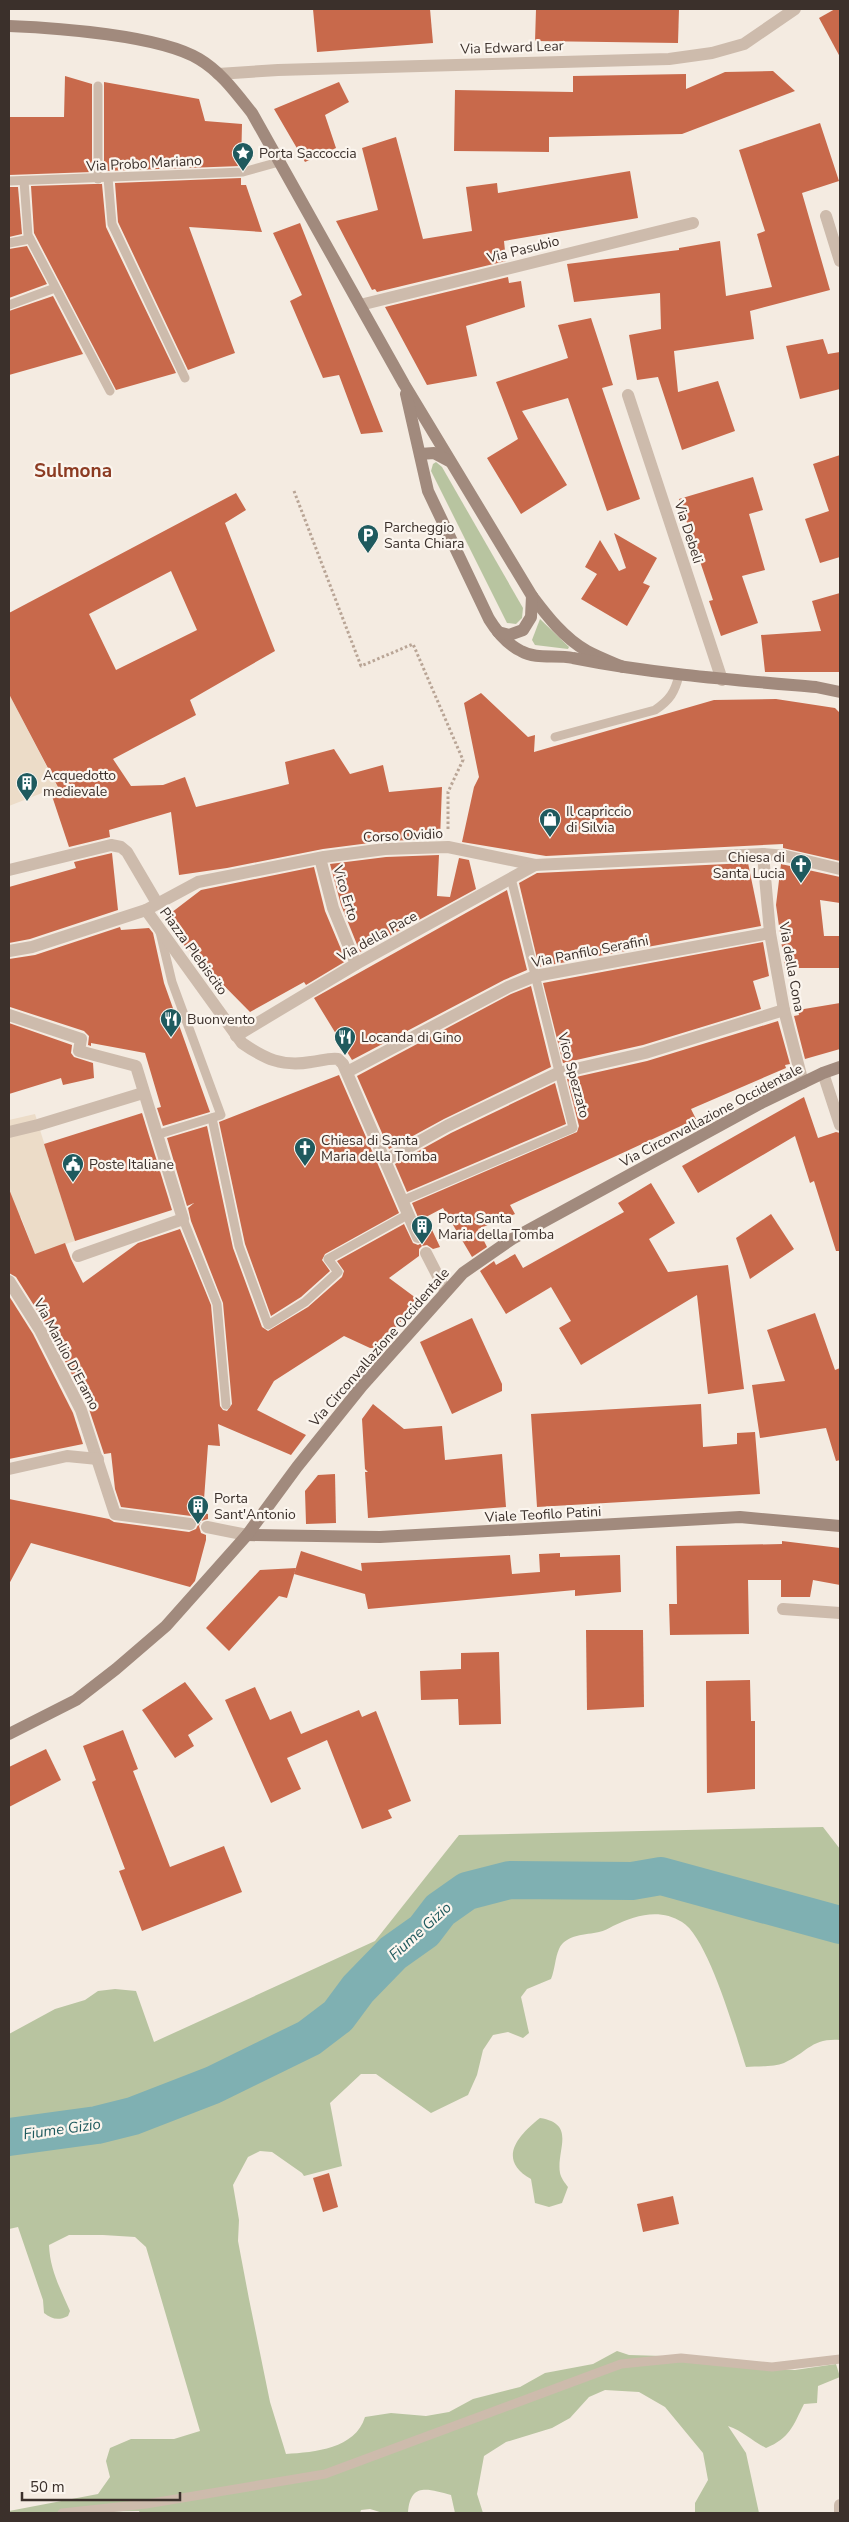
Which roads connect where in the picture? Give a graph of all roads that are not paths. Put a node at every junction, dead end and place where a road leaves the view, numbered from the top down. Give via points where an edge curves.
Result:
1 (795, 9) edge
2 (9, 26) edge
3 (218, 74) junction
4 (98, 86) dead end
5 (279, 162) junction
6 (103, 179) junction
7 (9, 181) edge
8 (24, 181) junction
9 (826, 216) dead end
10 (693, 223) dead end
11 (30, 239) junction
12 (9, 243) edge
13 (840, 261) edge
14 (55, 288) junction
15 (9, 304) edge
16 (360, 305) junction
17 (185, 378) dead end
18 (404, 384) junction
19 (110, 392) dead end
20 (628, 395) dead end
21 (420, 454) junction
22 (452, 463) junction
23 (532, 596) junction
24 (498, 632) junction
25 (623, 667) junction
26 (679, 675) junction
27 (722, 680) junction
28 (840, 692) edge
29 (555, 737) dead end
30 (763, 854) junction
31 (320, 858) junction
32 (534, 865) junction
33 (840, 869) edge
34 (9, 870) edge
35 (511, 878) junction
36 (151, 907) junction
37 (158, 927) junction
38 (770, 933) junction
39 (9, 951) edge
40 (356, 964) junction
41 (535, 976) junction
42 (784, 1010) junction
43 (9, 1015) edge
44 (236, 1036) junction
45 (345, 1068) junction
46 (840, 1068) edge
47 (558, 1073) junction
48 (823, 1073) junction
49 (803, 1083) junction
50 (143, 1093) junction
51 (212, 1118) junction
52 (840, 1125) edge
53 (9, 1132) edge
54 (156, 1135) junction
55 (386, 1160) junction
56 (404, 1200) junction
57 (409, 1214) junction
58 (183, 1219) junction
59 (418, 1237) dead end
60 (426, 1253) dead end
61 (78, 1256) dead end
62 (9, 1281) edge
63 (445, 1290) junction
64 (226, 1405) dead end
65 (98, 1459) junction
66 (9, 1469) edge
67 (190, 1524) dead end
68 (840, 1526) edge
69 (207, 1527) dead end
70 (247, 1535) junction
71 (784, 1609) dead end
72 (840, 1612) edge
73 (9, 1734) edge
74 (840, 2359) edge
75 (840, 2505) edge
76 (62, 2513) edge
77 (840, 2513) edge

1 - 3 street, Via Edward Lear via 744,44 669,59
2 - 3 street via 151,42 184,51
3 - 5 street via 252,113
4 - 6 lane
5 - 6 lane, Via Probo Mariano via 243,172
5 - 16 street
6 - 8 lane, Via Probo Mariano
6 - 17 lane via 112,224
7 - 8 lane, Via Probo Mariano
8 - 11 lane
9 - 13 street
10 - 16 street, Via Pasubio
11 - 12 lane
11 - 14 lane
14 - 15 lane
14 - 19 lane
16 - 18 street
18 - 21 street
18 - 22 street
20 - 27 street, Via Debeli
21 - 22 street via 442,455
21 - 24 street via 436,511
22 - 23 street
23 - 24 street via 531,617 523,630 509,635
23 - 25 street via 548,618 573,641
24 - 25 street via 521,651 534,656 572,657
25 - 26 street
26 - 27 street
26 - 29 lane via 676,690 668,702 655,710
27 - 28 street via 816,687
30 - 32 street, Corso Ovidio
30 - 33 street, Corso Ovidio
30 - 38 street, Via della Cona
31 - 32 street, Corso Ovidio via 448,847
31 - 36 street, Corso Ovidio via 198,882
31 - 40 street, Vico Erto via 333,908
32 - 35 street, Via della Pace
34 - 36 street, Piazza Plebiscito via 111,845 121,846 127,852
35 - 40 street, Via della Pace
35 - 41 lane, Vico Spezzato
36 - 37 street, Piazza Plebiscito
36 - 39 street, Corso Ovidio via 32,947
37 - 44 street, Piazza Plebiscito
37 - 51 lane via 172,982 221,1115
38 - 41 street, Via Panfilo Serafini
38 - 42 street, Via della Cona
40 - 44 street, Via della Pace
41 - 45 street, Via Panfilo Serafini
41 - 47 lane, Vico Spezzato
42 - 47 street via 645,1053
42 - 49 street, Via della Cona
43 - 50 street via 81,1039 79,1051 136,1066
44 - 45 street, Piazza Plebiscito via 261,1057 275,1061 310,1062 338,1058
45 - 55 street
46 - 48 street, Via Circonvallazione Occidentale
47 - 55 street via 447,1126
47 - 56 lane, Vico Spezzato via 573,1128
48 - 49 street, Via Circonvallazione Occidentale
48 - 52 street
49 - 63 street, Via Circonvallazione Occidentale via 512,1239 480,1259
50 - 53 street
50 - 54 street
51 - 54 lane
51 - 57 lane via 239,1246 268,1325 305,1302 338,1272 328,1259
54 - 58 street
55 - 56 street
56 - 57 street
57 - 59 street
58 - 61 street
58 - 64 lane via 217,1304
60 - 63 street
62 - 65 street, Via Manlio D'Eramo via 40,1330 82,1410
63 - 70 street, Via Circonvallazione Occidentale via 362,1386
65 - 66 street via 67,1456
65 - 67 street, Via Manlio D'Eramo via 114,1514
68 - 70 street, Viale Teofilo Patini via 740,1516 380,1537
69 - 70 street
70 - 73 street, Via Circonvallazione Occidentale via 166,1626 116,1669 76,1700
71 - 72 street
74 - 76 lane via 772,2367 681,2358 621,2364 325,2474 146,2504
75 - 77 street

